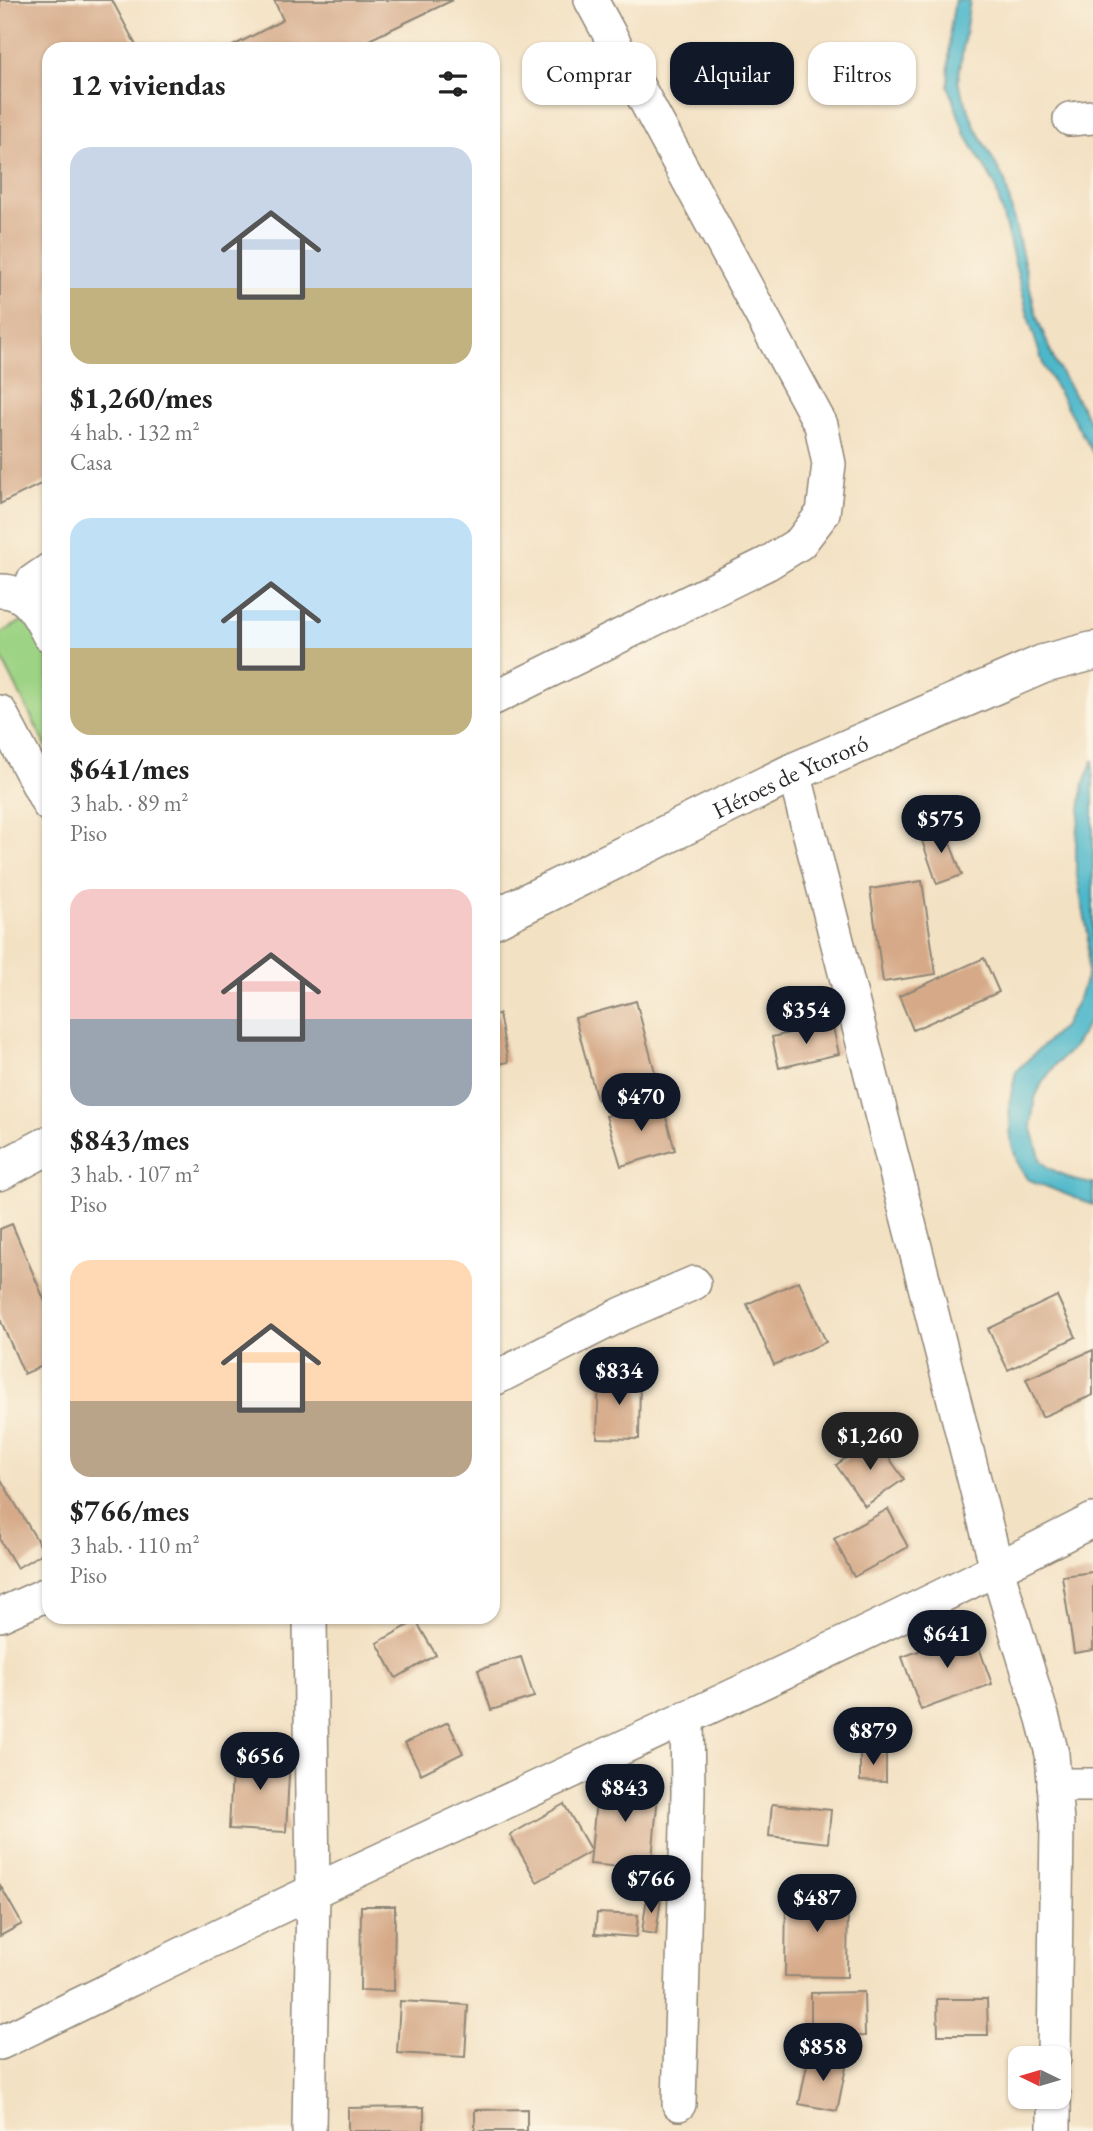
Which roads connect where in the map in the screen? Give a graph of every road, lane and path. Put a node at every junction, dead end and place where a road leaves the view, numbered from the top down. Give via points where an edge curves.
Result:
1 (592, 0) edge
2 (42, 574) edge
3 (15, 596) edge
4 (42, 627) edge
5 (1093, 651) edge
6 (500, 695) edge
7 (0, 712) edge
8 (794, 772) junction
9 (42, 792) edge
10 (500, 916) edge
11 (42, 1149) edge
12 (0, 1171) edge
13 (694, 1283) dead end
14 (500, 1376) edge
15 (1093, 1520) edge
16 (997, 1569) junction
17 (42, 1596) edge
18 (0, 1615) edge
19 (310, 1624) edge
20 (687, 1717) junction
21 (1054, 1785) junction
22 (1093, 1785) edge
23 (313, 1891) junction
24 (0, 2043) edge
25 (1054, 2046) edge
26 (679, 2104) dead end
27 (1054, 2109) edge
28 (309, 2131) edge
29 (1054, 2131) edge

1 - 6 street via 821,425 829,464 823,513 800,544 768,564
2 - 3 street
3 - 4 street
5 - 8 main road, Héroes de Ytororó via 1043,664
7 - 9 street
8 - 10 main road, Héroes de Ytororó
8 - 16 street
11 - 12 main road
13 - 14 street
15 - 16 street
16 - 20 street
16 - 21 street via 1043,1719
17 - 18 street
19 - 23 street
20 - 23 street
20 - 26 street
21 - 22 street
21 - 25 street
23 - 24 street
23 - 28 street
27 - 29 street

